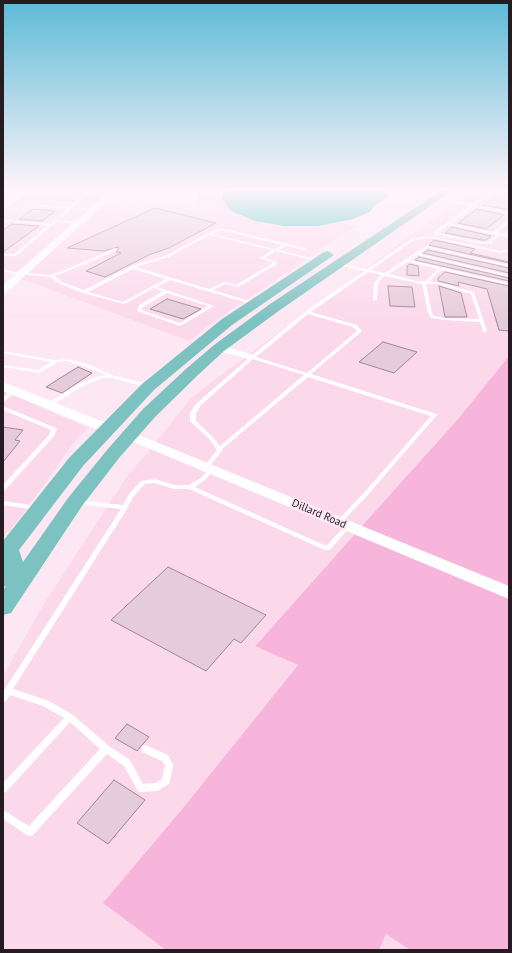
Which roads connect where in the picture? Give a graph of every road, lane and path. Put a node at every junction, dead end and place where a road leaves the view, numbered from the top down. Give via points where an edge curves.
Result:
1 (41, 232) edge
2 (67, 232) edge
3 (213, 232) edge
4 (236, 232) edge
5 (363, 232) edge
6 (372, 232) edge
7 (381, 232) edge
8 (436, 232) edge
9 (494, 233) edge
10 (209, 234) junction
11 (499, 234) junction
12 (509, 236) edge
13 (286, 244) junction
14 (116, 249) dead end
15 (304, 249) dead end
16 (509, 250) edge
17 (274, 251) junction
18 (416, 254) junction
19 (3, 255) edge
20 (479, 259) junction
21 (406, 260) junction
22 (320, 261) junction
23 (338, 264) junction
24 (509, 266) edge
25 (470, 267) junction
26 (132, 268) junction
27 (441, 268) junction
28 (3, 270) edge
29 (367, 272) junction
30 (21, 274) junction
31 (462, 274) junction
32 (384, 275) junction
33 (51, 276) junction
34 (509, 276) edge
35 (168, 279) junction
36 (425, 282) junction
37 (509, 284) edge
38 (154, 287) junction
39 (3, 290) edge
40 (167, 291) junction
41 (209, 291) junction
42 (84, 292) junction
43 (375, 300) dead end
44 (254, 304) junction
45 (276, 307) junction
46 (139, 309) junction
47 (308, 313) junction
48 (164, 316) dead end
49 (174, 320) dead end
50 (482, 321) junction
51 (185, 323) junction
52 (485, 330) dead end
53 (219, 348) junction
54 (3, 352) edge
55 (251, 357) junction
56 (54, 361) junction
57 (3, 366) edge
58 (113, 376) junction
59 (307, 376) junction
60 (148, 386) junction
61 (8, 389) edge
62 (3, 400) edge
63 (49, 405) junction
64 (3, 408) edge
65 (106, 428) junction
66 (129, 435) junction
67 (219, 448) junction
68 (209, 468) junction
69 (3, 480) edge
70 (10, 481) junction
71 (190, 487) junction
72 (3, 489) edge
73 (75, 502) junction
74 (3, 503) edge
75 (125, 506) junction
76 (38, 509) junction
77 (343, 524) junction
78 (5, 552) edge
79 (3, 579) edge
80 (509, 593) edge
81 (3, 607) edge
82 (8, 690) junction
83 (3, 699) edge
84 (70, 717) junction
85 (106, 749) junction
86 (145, 749) dead end
87 (3, 789) edge
88 (3, 814) edge

1 - 19 lane via 15,255
2 - 30 street
3 - 10 lane
4 - 13 lane
5 - 22 main road
6 - 23 main road via 342,253 338,257
7 - 23 main road
8 - 11 lane via 482,243 489,243
9 - 11 lane
10 - 17 lane
10 - 26 lane via 168,256
11 - 12 lane
13 - 15 lane
13 - 17 lane
14 - 33 lane
16 - 29 lane via 501,252 423,236 413,239
17 - 22 lane
17 - 41 lane via 262,258 276,263 257,275 237,286 224,283
18 - 20 lane via 427,247
18 - 21 lane
18 - 25 lane
20 - 24 lane
20 - 25 lane
21 - 27 lane
21 - 32 lane
22 - 44 main road
22 - 45 main road via 316,273 283,294 278,299
23 - 29 lane
23 - 45 main road
25 - 31 lane
25 - 34 lane
26 - 35 lane
26 - 42 lane
27 - 31 lane
27 - 36 lane
28 - 30 lane
29 - 32 lane
29 - 47 lane
30 - 33 lane
30 - 39 street
31 - 37 lane
32 - 36 lane
32 - 43 lane via 376,283
33 - 42 lane
35 - 38 lane
35 - 41 lane
36 - 50 lane via 473,293
36 - 50 lane via 430,313 433,317
38 - 40 lane
38 - 42 lane via 124,303
40 - 46 lane
40 - 51 lane via 212,306
41 - 44 lane
44 - 60 main road via 201,342
45 - 53 main road
46 - 48 lane
46 - 51 lane via 142,313 176,325
47 - 55 lane
47 - 59 lane via 355,326 360,331
49 - 51 lane
50 - 52 lane
53 - 55 street
53 - 66 main road via 170,392
54 - 56 lane
55 - 59 lane
55 - 67 lane via 204,398 193,413 193,422
56 - 57 lane via 39,372
56 - 58 lane via 66,360
58 - 60 lane
58 - 63 lane via 90,380
59 - 67 lane
59 - 77 lane via 434,415
60 - 65 main road
60 - 66 main road via 127,421 126,429
61 - 62 lane
61 - 63 street
63 - 65 street
64 - 70 lane via 54,429 52,435
65 - 73 main road via 108,442 72,491 71,496
65 - 76 main road
66 - 68 street, Dillard Road
66 - 73 main road
67 - 68 lane via 220,453
68 - 71 lane via 199,481
68 - 77 street, Dillard Road
69 - 70 lane
70 - 72 lane
71 - 75 lane via 174,487 155,481 143,482
71 - 77 lane via 325,548 328,548
73 - 75 lane
73 - 81 main road
74 - 76 lane
75 - 82 lane
76 - 78 main road
77 - 80 street, Dillard Road
78 - 79 main road via 12,561
82 - 83 lane
82 - 84 lane via 46,703
84 - 85 lane
84 - 87 lane
85 - 86 lane via 127,763 141,788 157,787 166,780 169,766 166,758
85 - 88 lane via 30,832

